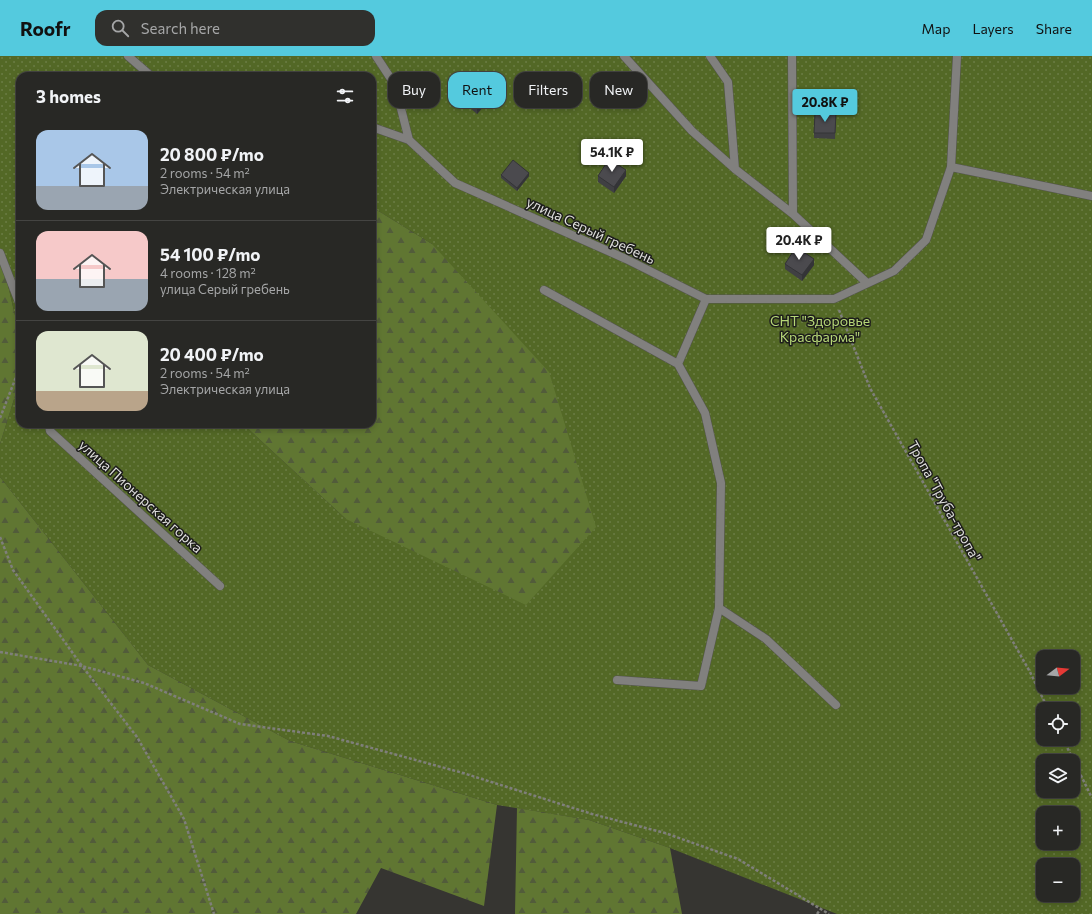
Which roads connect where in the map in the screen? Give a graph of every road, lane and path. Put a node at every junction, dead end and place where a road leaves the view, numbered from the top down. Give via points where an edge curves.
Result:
1 (128, 56) edge
2 (376, 56) edge
3 (624, 56) edge
4 (710, 56) edge
5 (792, 56) edge
6 (958, 56) edge
7 (146, 72) edge
8 (376, 128) edge
9 (409, 140) junction
10 (951, 167) junction
11 (735, 168) junction
12 (1092, 196) edge
13 (793, 214) junction
14 (0, 253) edge
15 (867, 283) junction
16 (544, 290) dead end
17 (16, 295) edge
18 (706, 299) junction
19 (834, 299) junction
20 (678, 364) junction
21 (16, 377) edge
22 (0, 418) edge
23 (50, 428) edge
24 (0, 537) edge
25 (220, 586) dead end
26 (719, 608) junction
27 (0, 652) edge
28 (82, 666) junction
29 (617, 680) dead end
30 (1045, 702) edge
31 (836, 705) dead end
32 (1066, 746) edge
33 (1092, 798) edge
34 (820, 910) junction
35 (214, 914) edge
36 (817, 914) edge
37 (829, 914) edge

1 - 7 street
2 - 9 street via 395,84
3 - 11 street via 692,131
4 - 11 street via 728,82
5 - 13 street
6 - 10 street, улица Серый гребень
8 - 9 street
9 - 18 street, улица Серый гребень via 455,183 626,259
10 - 12 street
10 - 15 street, улица Серый гребень via 926,240 894,271
11 - 13 street
13 - 15 street
14 - 17 street
15 - 19 street, улица Серый гребень
16 - 20 street
18 - 19 street, улица Серый гребень
18 - 20 street
19 - 30 path, Тропа "Труба-тропа" via 870,388
20 - 26 street via 705,413 721,483
21 - 22 path
23 - 25 street, улица Пионерская горка
24 - 28 path via 13,570
26 - 29 street via 701,686
26 - 31 street via 766,639
27 - 28 path
28 - 34 path via 144,683 240,724 328,736 665,833 738,859
28 - 35 path via 137,736 184,819
32 - 33 path
34 - 36 path
34 - 37 path

